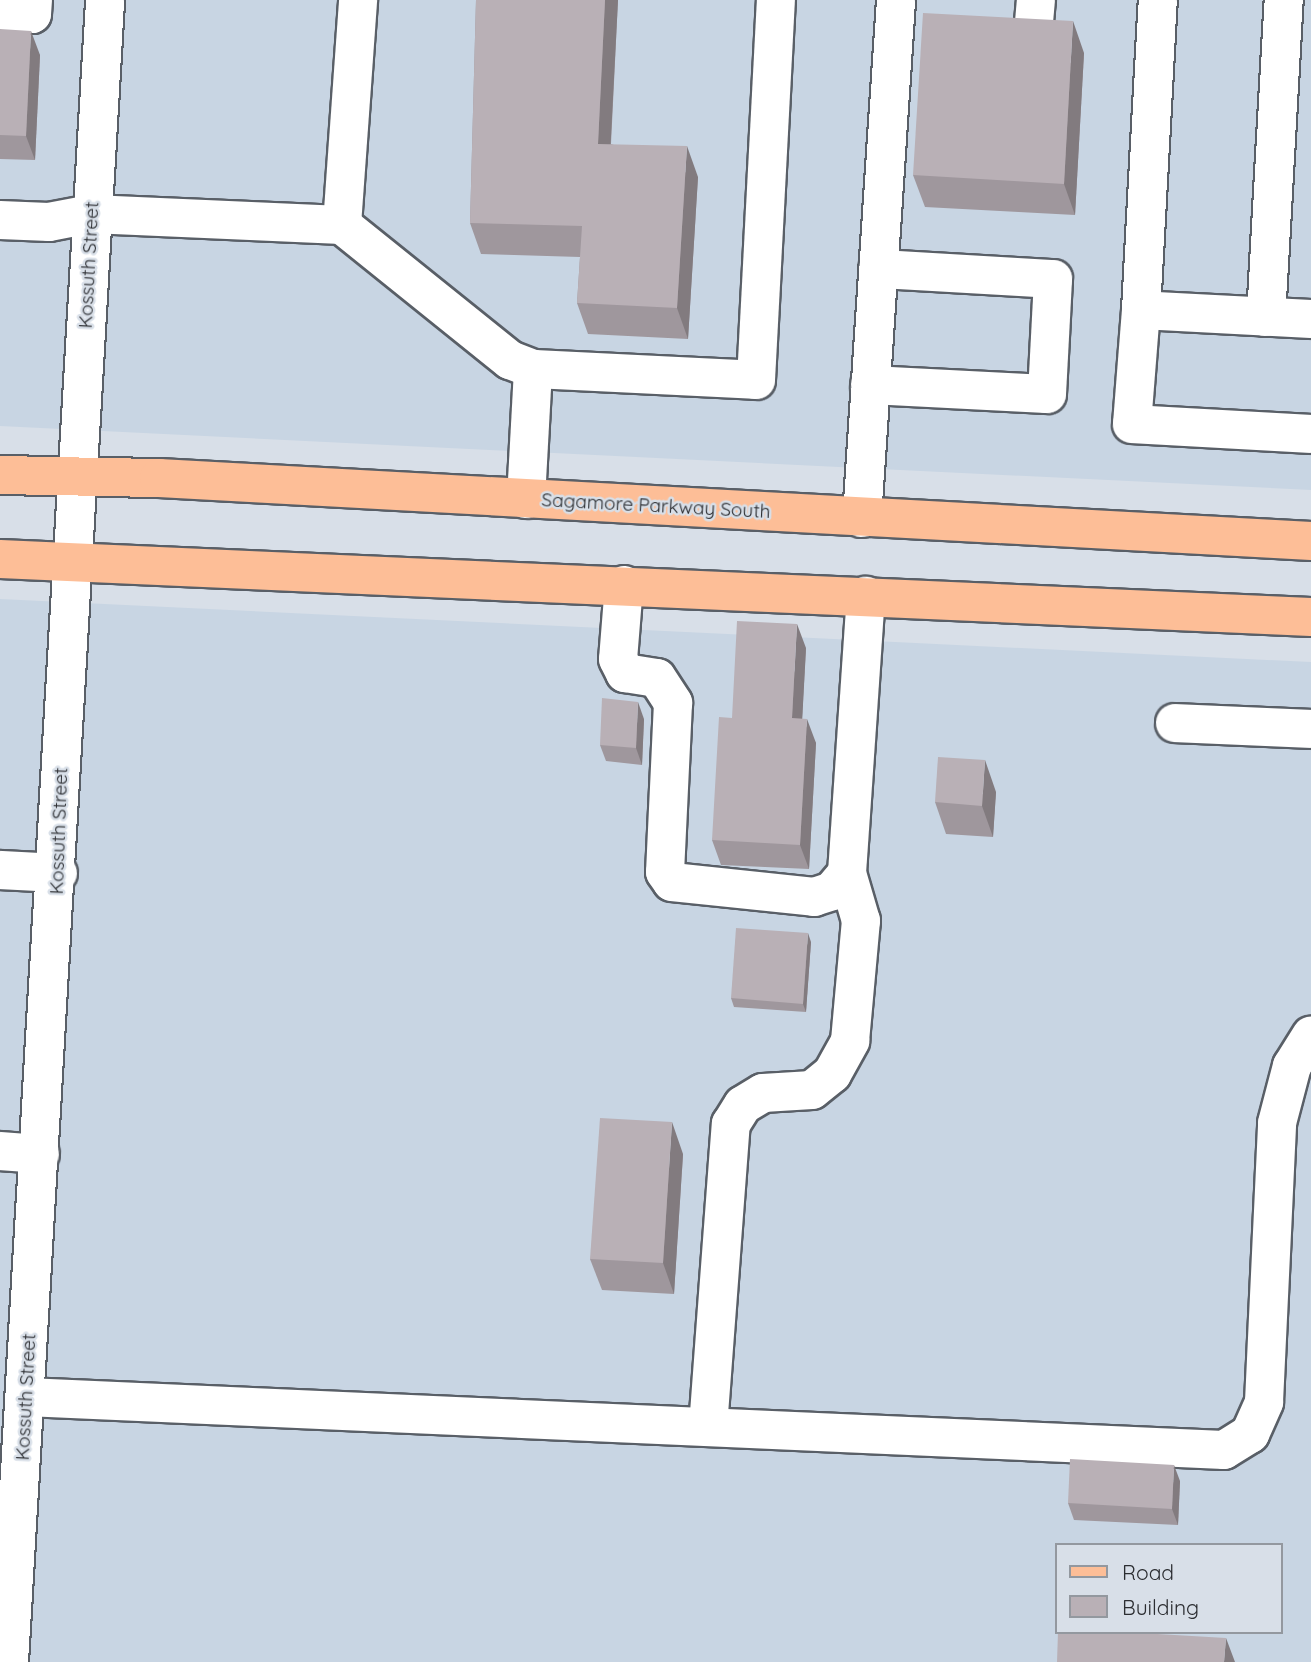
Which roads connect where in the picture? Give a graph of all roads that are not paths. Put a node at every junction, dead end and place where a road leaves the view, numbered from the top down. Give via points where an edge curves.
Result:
1 (33, 0) edge
2 (105, 0) edge
3 (358, 0) edge
4 (776, 0) edge
5 (896, 0) edge
6 (1158, 0) edge
7 (1284, 0) edge
8 (0, 13) edge
9 (91, 214) junction
10 (0, 220) edge
11 (342, 225) junction
12 (878, 269) junction
13 (1141, 310) junction
14 (1266, 317) junction
15 (1311, 319) edge
16 (534, 369) junction
17 (870, 385) junction
18 (1311, 435) edge
19 (0, 475) edge
20 (74, 475) junction
21 (526, 499) junction
22 (862, 518) junction
23 (1311, 541) edge
24 (0, 559) edge
25 (69, 562) junction
26 (624, 586) junction
27 (866, 596) junction
28 (1311, 617) edge
29 (1175, 723) dead end
30 (1311, 729) edge
31 (0, 870) edge
32 (58, 873) junction
33 (847, 873) junction
34 (1311, 1036) edge
35 (0, 1151) edge
36 (40, 1154) junction
37 (26, 1397) junction
38 (708, 1427) junction
39 (9, 1662) edge

1 - 8 street via 32,14
2 - 9 street, Kossuth Street
3 - 11 street
4 - 16 street via 756,380
5 - 12 street
6 - 13 street
7 - 14 street
9 - 10 street via 48,222
9 - 11 street
9 - 20 street, Kossuth Street
11 - 16 street via 509,360
12 - 17 street
12 - 17 street via 1053,279 1047,394
13 - 14 street
13 - 18 street via 1132,424
14 - 15 street
16 - 21 street
17 - 22 street
19 - 20 main road, Sagamore Parkway South
20 - 21 main road, Sagamore Parkway South
20 - 25 street, Kossuth Street
21 - 22 main road, Sagamore Parkway South
22 - 23 main road, Sagamore Parkway South
24 - 25 main road
25 - 26 main road
25 - 32 street, Kossuth Street
26 - 27 main road
26 - 33 street via 618,659 625,673 657,678 673,703 665,872 672,882 685,889 814,897 832,891
27 - 28 main road
27 - 33 street
29 - 30 street
31 - 32 street
32 - 36 street, Kossuth Street
33 - 38 street via 861,921 850,1041 832,1074 812,1090 763,1093 743,1105 731,1124
34 - 38 street via 1292,1066 1277,1123 1264,1402 1250,1434 1224,1450
35 - 36 street
36 - 37 street, Kossuth Street
37 - 38 street
37 - 39 street, Kossuth Street

